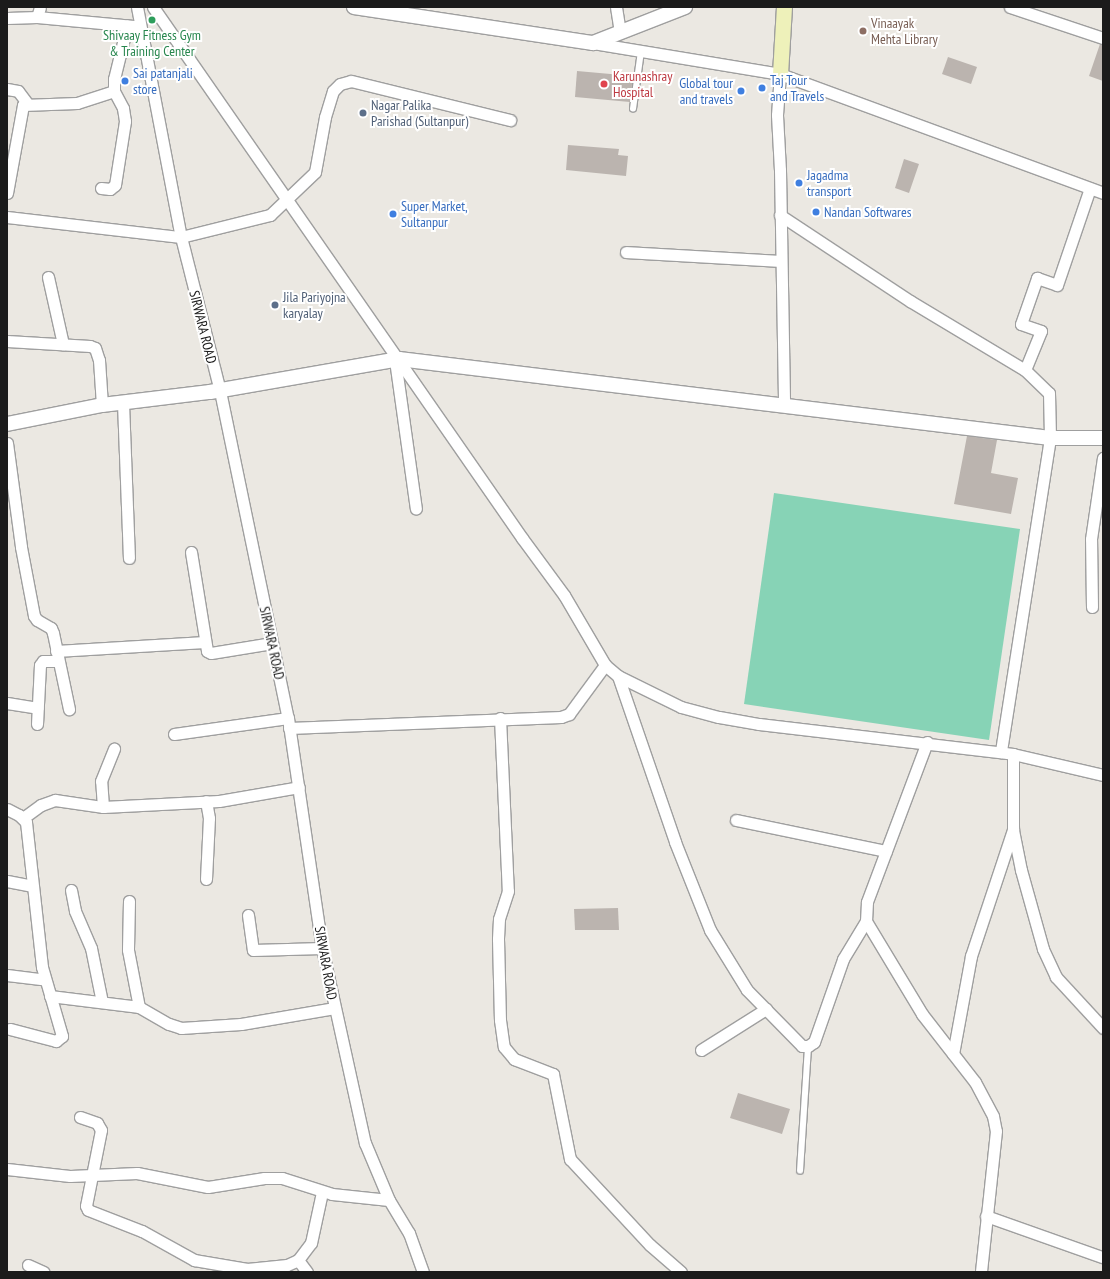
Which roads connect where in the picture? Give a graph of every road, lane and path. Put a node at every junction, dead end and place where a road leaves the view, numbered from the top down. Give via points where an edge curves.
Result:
1 (137, 7) edge
2 (153, 7) edge
3 (354, 7) edge
4 (616, 7) edge
5 (685, 7) edge
6 (784, 7) edge
7 (1010, 7) edge
8 (39, 12) edge
9 (7, 18) edge
10 (127, 26) junction
11 (140, 27) junction
12 (620, 32) junction
13 (1103, 38) edge
14 (593, 43) junction
15 (641, 51) junction
16 (780, 74) junction
17 (7, 89) edge
18 (114, 91) junction
19 (28, 103) junction
20 (633, 109) dead end
21 (510, 120) dead end
22 (101, 188) dead end
23 (1090, 188) junction
24 (7, 193) edge
25 (1103, 193) edge
26 (285, 199) junction
27 (780, 215) junction
28 (7, 217) edge
29 (181, 237) junction
30 (626, 252) dead end
31 (780, 261) junction
32 (48, 277) dead end
33 (7, 341) edge
34 (63, 344) junction
35 (397, 360) junction
36 (1025, 370) junction
37 (220, 391) junction
38 (123, 403) junction
39 (102, 405) junction
40 (784, 406) junction
41 (7, 424) edge
42 (1050, 438) junction
43 (1103, 438) edge
44 (7, 443) edge
45 (1103, 458) edge
46 (10, 489) edge
47 (416, 509) dead end
48 (191, 552) dead end
49 (129, 558) dead end
50 (1092, 607) dead end
51 (205, 642) junction
52 (272, 643) junction
53 (57, 656) junction
54 (605, 665) junction
55 (618, 676) junction
56 (7, 703) edge
57 (38, 708) junction
58 (69, 709) dead end
59 (500, 718) junction
60 (288, 723) junction
61 (37, 724) dead end
62 (174, 734) dead end
63 (926, 742) junction
64 (114, 750) dead end
65 (1001, 752) junction
66 (1012, 754) junction
67 (1103, 774) edge
68 (299, 787) junction
69 (206, 801) junction
70 (103, 807) junction
71 (7, 809) edge
72 (23, 818) junction
73 (736, 820) dead end
74 (1013, 830) junction
75 (886, 851) junction
76 (206, 878) dead end
77 (7, 881) edge
78 (32, 886) junction
79 (71, 890) dead end
80 (129, 901) dead end
81 (248, 915) dead end
82 (866, 921) junction
83 (322, 948) junction
84 (7, 975) edge
85 (45, 980) junction
86 (50, 996) junction
87 (102, 1002) junction
88 (139, 1007) junction
89 (335, 1008) junction
90 (766, 1009) junction
91 (1102, 1025) edge
92 (10, 1029) dead end
93 (808, 1046) junction
94 (701, 1050) dead end
95 (953, 1054) junction
96 (80, 1118) dead end
97 (7, 1170) edge
98 (800, 1170) dead end
99 (91, 1175) junction
100 (322, 1192) junction
101 (389, 1200) junction
102 (986, 1216) junction
103 (1102, 1257) edge
104 (298, 1260) junction
105 (28, 1265) dead end
106 (44, 1272) edge
107 (307, 1272) edge
108 (423, 1272) edge
109 (681, 1272) edge
110 (981, 1272) edge

1 - 11 street, SIRWARA ROAD
2 - 26 street
3 - 14 street
4 - 12 street
5 - 12 street
6 - 16 main road
7 - 13 street
8 - 9 street
8 - 10 street
10 - 11 street
10 - 18 street via 114,79
11 - 29 street, SIRWARA ROAD
12 - 14 street
14 - 15 street
15 - 16 street
15 - 20 lane
16 - 23 street
16 - 27 street via 776,115
17 - 19 street via 18,91
18 - 19 street via 77,103
18 - 22 street via 125,121 115,185 110,189
19 - 24 street via 23,105 20,113
21 - 26 street via 351,81 340,84 333,91 325,117 314,172
23 - 25 street
23 - 36 street via 1057,285 1037,278 1021,324 1041,331
26 - 29 street via 270,215
26 - 35 street
27 - 31 street
27 - 36 street via 910,301
28 - 29 street
29 - 37 street, SIRWARA ROAD
30 - 31 street
31 - 40 street
32 - 34 street
33 - 34 street
34 - 39 street via 95,348 99,360
35 - 37 street
35 - 40 street
35 - 47 street
35 - 54 street via 564,595
36 - 42 street via 1049,393
37 - 38 street
37 - 52 street, SIRWARA ROAD
38 - 39 street
38 - 49 street
39 - 41 street
40 - 42 street
42 - 43 street
42 - 65 street
44 - 46 street
45 - 50 street via 1091,533
46 - 53 street via 34,616 51,628
48 - 51 street
51 - 52 street via 207,651 211,653
51 - 53 street
52 - 60 street, SIRWARA ROAD
53 - 57 street via 43,661 40,665
53 - 58 street
54 - 55 street
54 - 59 street via 569,714 561,717
55 - 63 street via 680,707 719,716 759,724
55 - 90 street via 675,842 710,930 747,990
56 - 57 street
57 - 61 street
59 - 60 street
59 - 109 street via 508,891 499,919 498,939 500,1020 504,1047 514,1059 553,1074 570,1159 650,1245
60 - 62 street
60 - 68 street, SIRWARA ROAD
63 - 65 street
63 - 75 street
64 - 70 street via 101,781
65 - 66 street
66 - 67 street
66 - 74 street
68 - 69 street
68 - 83 street, SIRWARA ROAD
69 - 70 street
69 - 76 street via 209,818
70 - 72 street via 55,800 41,805
71 - 72 street
72 - 78 street via 26,822
73 - 75 street
74 - 91 street via 1021,870 1049,966
74 - 95 street via 971,956
75 - 82 street via 867,902
77 - 78 street
78 - 85 street
79 - 87 street via 75,911 91,948
80 - 88 street via 128,950
81 - 83 street via 253,950
82 - 93 street via 843,959 814,1042
82 - 95 street via 922,1014
83 - 89 street, SIRWARA ROAD
84 - 85 street
85 - 86 street
86 - 87 street
86 - 92 street via 62,1036 60,1039 56,1041
87 - 88 street
88 - 89 street via 181,1028 241,1024
89 - 101 street, SIRWARA ROAD via 365,1143
90 - 93 street via 802,1046
90 - 94 street
93 - 98 lane
95 - 102 street via 976,1082 988,1103 996,1131
96 - 99 street via 97,1123 101,1130
97 - 99 street via 70,1176
99 - 100 street via 137,1173 208,1187 264,1178 282,1178
99 - 104 street via 86,1206 88,1210 142,1231 194,1260 247,1269 287,1265
100 - 101 street
100 - 104 street via 311,1243
101 - 108 street, SIRWARA ROAD via 409,1233
102 - 103 street
102 - 110 street
104 - 107 street
105 - 106 street

